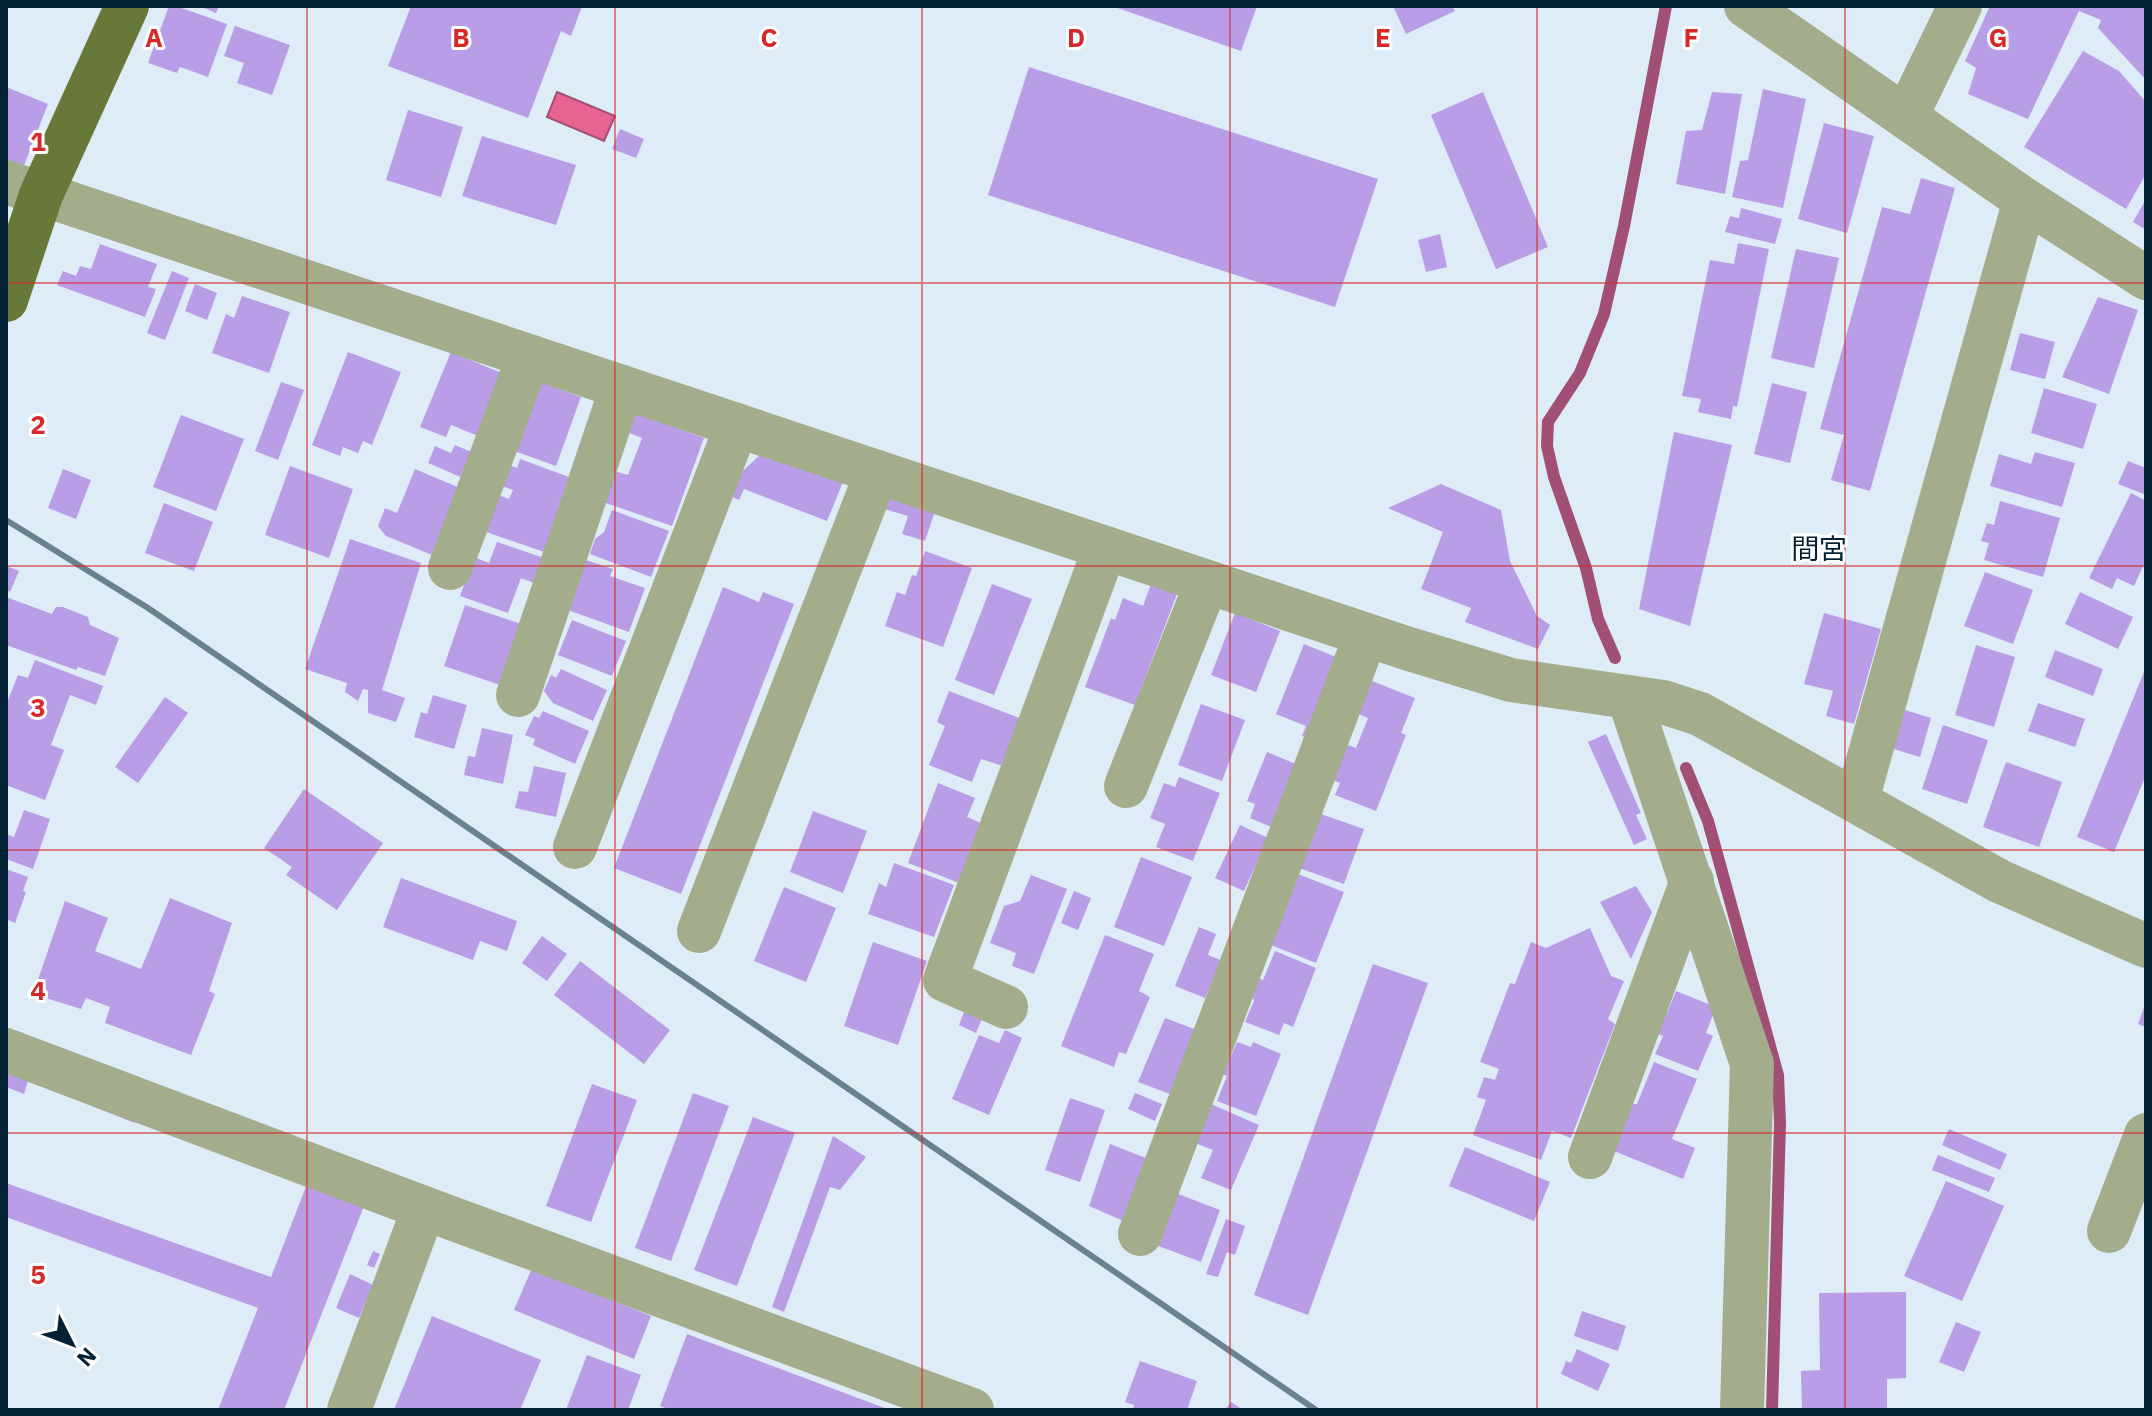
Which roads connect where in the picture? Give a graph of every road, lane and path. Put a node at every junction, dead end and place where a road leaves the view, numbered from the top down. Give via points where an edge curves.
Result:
1 (127, 6) edge
2 (1746, 6) edge
3 (1960, 6) edge
4 (1906, 117) junction
5 (24, 188) edge
6 (2025, 200) junction
7 (2146, 278) edge
8 (6, 300) edge
9 (529, 356) junction
10 (622, 387) junction
11 (737, 425) junction
12 (877, 472) junction
13 (1105, 548) junction
14 (450, 568) dead end
15 (1207, 582) junction
16 (1366, 635) junction
17 (518, 695) dead end
18 (1629, 698) junction
19 (1126, 786) dead end
20 (1857, 800) junction
21 (575, 847) dead end
22 (1692, 881) junction
23 (699, 931) dead end
24 (2146, 946) edge
25 (1006, 1007) dead end
26 (6, 1050) edge
27 (2146, 1135) edge
28 (1590, 1157) dead end
29 (424, 1208) junction
30 (2109, 1231) dead end
31 (1140, 1234) dead end
32 (349, 1410) edge
33 (972, 1410) edge
34 (1742, 1410) edge

1 - 5 main road
2 - 4 street
3 - 4 street
4 - 6 street
5 - 8 main road
5 - 9 street
6 - 7 street
6 - 20 street
9 - 10 street
9 - 14 street
10 - 11 street
10 - 17 street
11 - 12 street
11 - 21 street
12 - 13 street
12 - 23 street
13 - 15 street
13 - 25 street via 945,980
15 - 16 street
15 - 19 street
16 - 18 street via 1511,680
16 - 31 street
18 - 20 street via 1700,714
18 - 22 street
20 - 24 street via 1999,881
22 - 28 street
22 - 34 street via 1752,1064
26 - 29 street
27 - 30 street
29 - 32 street
29 - 33 street

